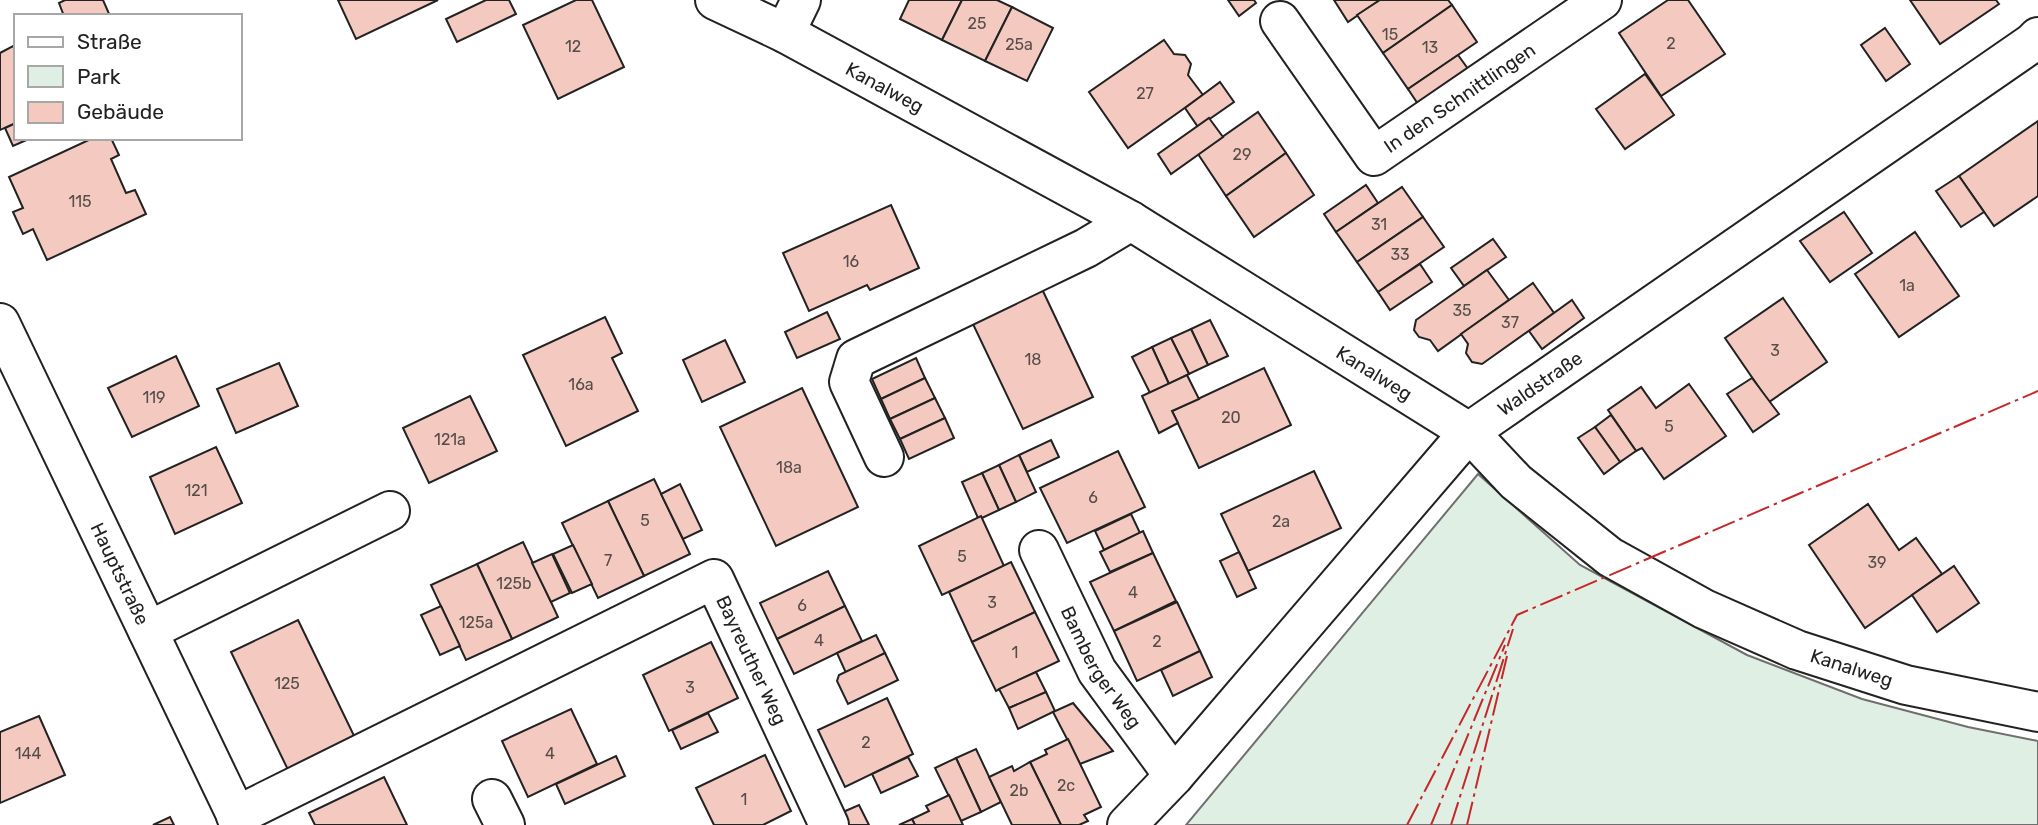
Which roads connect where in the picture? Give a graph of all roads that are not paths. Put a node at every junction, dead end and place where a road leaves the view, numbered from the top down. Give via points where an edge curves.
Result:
1 (715, 0) edge
2 (1581, 6) edge
3 (793, 16) edge
4 (1280, 21) dead end
5 (2038, 37) edge
6 (1131, 221) junction
7 (0, 323) edge
8 (1469, 432) junction
9 (884, 457) dead end
10 (390, 511) dead end
11 (1039, 550) dead end
12 (148, 631) junction
13 (2038, 712) edge
14 (1174, 776) junction
15 (239, 820) edge
16 (830, 825) edge
17 (1127, 825) edge

1 - 3 street, Kanalweg
2 - 4 street, In den Schnittlingen via 1374,156
3 - 6 street, Kanalweg
5 - 8 street, Waldstraße
6 - 8 street, Kanalweg
6 - 9 street via 1087,248 856,359 849,382
7 - 12 street, Hauptstraße
8 - 13 street, Kanalweg via 1516,482 1610,557 1704,609 1797,650 1906,685
8 - 14 street, Waldstraße
10 - 12 street
11 - 14 street, Bamberger Weg via 1097,671
12 - 15 street, Hauptstraße
14 - 17 street, Waldstraße
15 - 16 street, Bayreuther Weg via 714,579

